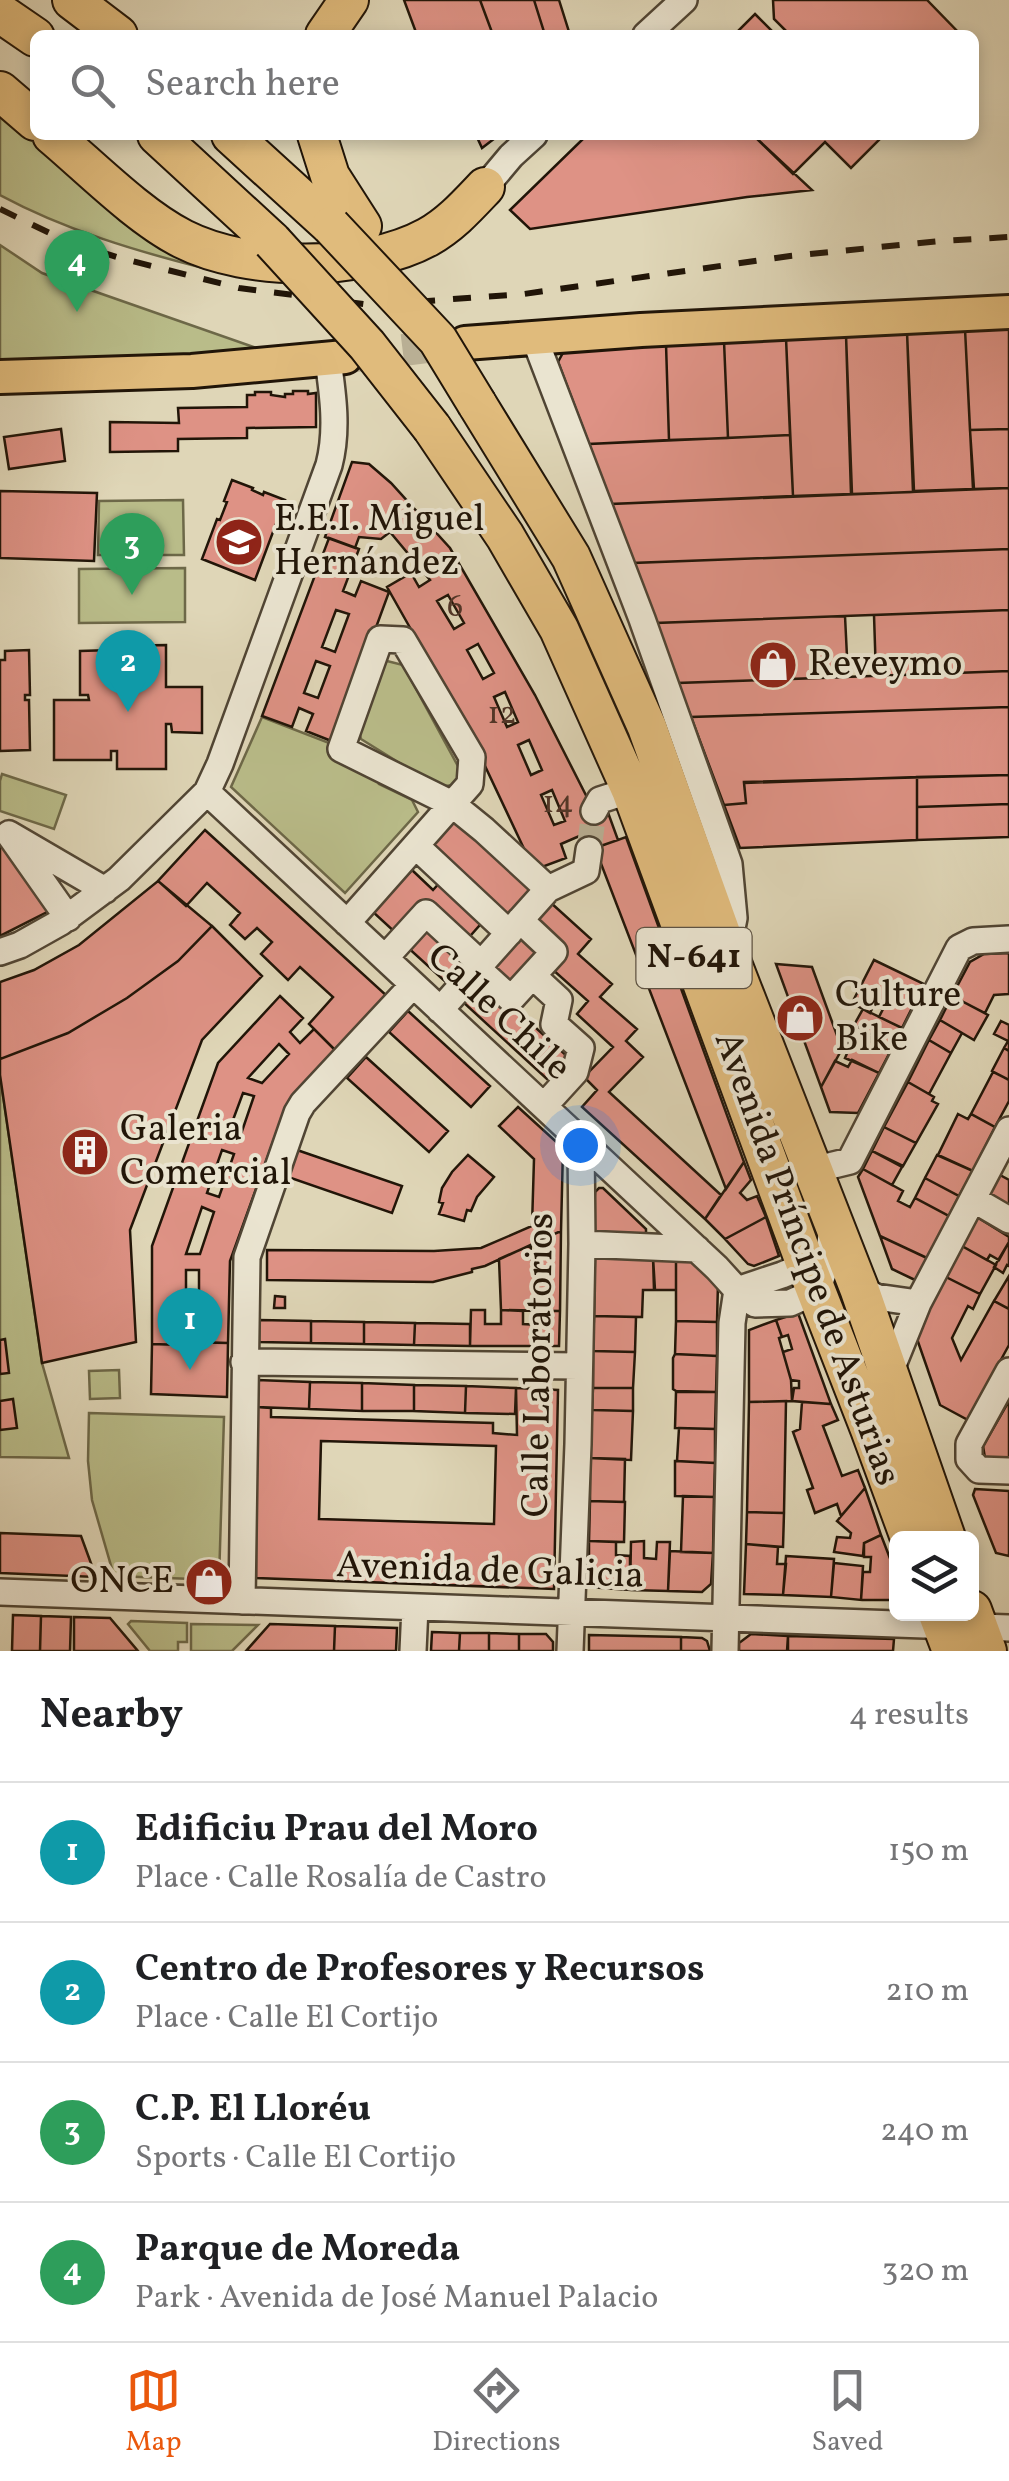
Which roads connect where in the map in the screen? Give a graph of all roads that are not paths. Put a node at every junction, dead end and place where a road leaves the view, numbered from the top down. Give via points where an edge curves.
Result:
1 (349, 0) edge
2 (684, 0) edge
3 (83, 11) edge
4 (0, 14) edge
5 (111, 30) edge
6 (328, 30) edge
7 (651, 30) edge
8 (30, 34) edge
9 (0, 92) edge
10 (30, 117) edge
11 (58, 140) edge
12 (162, 140) edge
13 (237, 140) edge
14 (319, 140) edge
15 (529, 140) edge
16 (484, 187) joint
17 (346, 226) junction
18 (1009, 312) edge
19 (534, 337) junction
20 (451, 342) junction
21 (337, 359) joint
22 (192, 371) junction
23 (0, 377) edge
24 (0, 395) edge
25 (631, 790) junction
26 (207, 792) junction
27 (452, 804) junction
28 (594, 812) dead end
29 (5, 835) edge
30 (416, 846) junction
31 (587, 860) dead end
32 (548, 889) junction
33 (104, 890) junction
34 (68, 918) junction
35 (347, 923) junction
36 (514, 927) junction
37 (1009, 939) edge
38 (0, 952) edge
39 (728, 953) junction
40 (385, 958) junction
41 (479, 966) junction
42 (533, 976) junction
43 (413, 984) junction
44 (440, 1010) junction
45 (544, 1106) junction
46 (1009, 1130) edge
47 (581, 1141) junction
48 (812, 1170) junction
49 (973, 1199) junction
50 (1009, 1220) edge
51 (833, 1222) junction
52 (582, 1244) junction
53 (696, 1249) junction
54 (811, 1278) junction
55 (859, 1288) junction
56 (737, 1290) junction
57 (918, 1302) junction
58 (244, 1362) junction
59 (578, 1366) junction
60 (1009, 1370) edge
61 (890, 1374) junction
62 (870, 1429) junction
63 (1009, 1472) edge
64 (907, 1531) edge
65 (944, 1531) edge
66 (0, 1592) edge
67 (242, 1601) junction
68 (415, 1607) junction
69 (571, 1613) junction
70 (726, 1618) junction
71 (967, 1632) edge
72 (726, 1650) edge
73 (414, 1651) edge
74 (570, 1651) edge

1 - 6 highway
2 - 7 street
3 - 5 highway
4 - 8 highway
9 - 10 highway
11 - 16 highway via 184,240 255,260 350,262 404,248 456,218
12 - 25 highway, Avenida Príncipe de Asturias / N-641, bridge via 272,241 432,428 560,629
13 - 17 highway, Avenida Príncipe de Asturias / N-641
14 - 17 highway
15 - 16 street
17 - 20 highway, Avenida Príncipe de Asturias / N-641, bridge
18 - 19 main road
19 - 20 main road
19 - 39 street via 728,864 734,918
20 - 39 highway, Avenida Príncipe de Asturias / N-641, bridge via 477,404 586,591 654,743
21 - 22 main road
21 - 26 street via 329,465
22 - 23 main road
22 - 24 main road
25 - 28 street via 600,800
25 - 54 highway, Avenida Príncipe de Asturias / N-641
26 - 33 street
26 - 35 street, Calle Chile
27 - 27 street via 470,784 472,757 403,640 380,639 341,749
27 - 30 street
27 - 32 street
29 - 33 street
29 - 34 street
30 - 35 street
30 - 36 street
31 - 32 street
32 - 36 street
33 - 34 street
34 - 38 street
35 - 40 street, Calle Chile
36 - 41 street
36 - 42 street via 554,952
37 - 48 street via 959,948 850,1161
39 - 48 highway, Avenida Príncipe de Asturias / N-641
40 - 41 street via 426,913
40 - 43 street, Calle Chile
41 - 42 street via 511,999
41 - 44 street
42 - 45 street via 559,1000 554,1024 580,1048 575,1072
43 - 44 street, Calle Chile
43 - 58 street via 297,1113 248,1249
44 - 45 street, Calle Chile
45 - 47 street, Calle Chile
46 - 49 street
47 - 52 street, Calle Laboratorios
47 - 53 street, Calle Chile
48 - 51 highway, Avenida Príncipe de Asturias / N-641
49 - 50 street
49 - 57 street
51 - 54 street via 828,1259
51 - 55 highway, Avenida Príncipe de Asturias / N-641
52 - 53 street
52 - 59 street, Calle Laboratorios
53 - 56 street, Calle Chile
54 - 56 street via 782,1276
54 - 62 highway, Avenida Príncipe de Asturias / N-641
55 - 57 street
55 - 61 highway, Avenida Príncipe de Asturias / N-641
56 - 70 street
57 - 61 street
58 - 59 street
58 - 67 street
59 - 69 street, Calle Laboratorios
60 - 63 street via 969,1444 969,1459 979,1470
61 - 62 street
61 - 65 highway, Avenida Príncipe de Asturias / N-641
62 - 64 highway, Avenida Príncipe de Asturias / N-641
66 - 67 street, Avenida de Galicia
67 - 68 street, Avenida de Galicia
68 - 69 street, Avenida de Galicia
68 - 73 street
69 - 70 street, Avenida de Galicia
69 - 74 street, Calle Laboratorios
70 - 71 street, Avenida de Galicia
70 - 72 street

